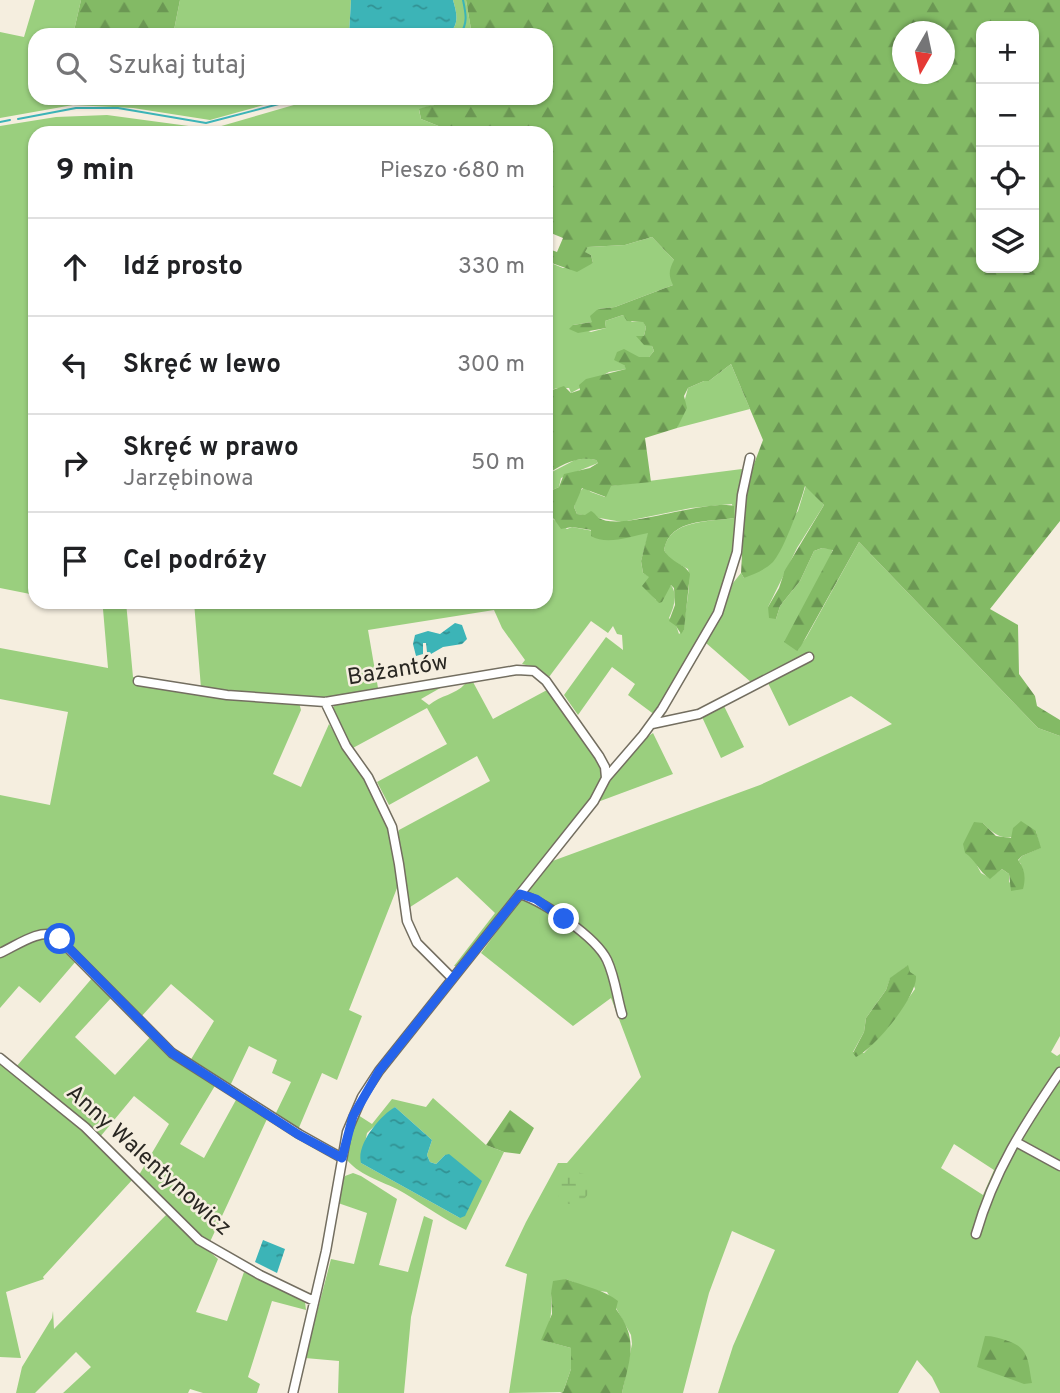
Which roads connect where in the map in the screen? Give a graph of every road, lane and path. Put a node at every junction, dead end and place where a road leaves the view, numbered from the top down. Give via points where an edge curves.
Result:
1 (750, 458) dead end
2 (809, 657) dead end
3 (138, 681) dead end
4 (324, 702) junction
5 (652, 724) junction
6 (606, 778) junction
7 (520, 894) junction
8 (0, 953) edge
9 (452, 978) junction
10 (622, 1014) dead end
11 (0, 1058) edge
12 (1060, 1072) edge
13 (1016, 1142) junction
14 (342, 1158) junction
15 (1060, 1166) edge
16 (976, 1234) dead end
17 (314, 1301) junction
18 (293, 1393) edge

1 - 5 street via 737,552 723,603
2 - 5 street via 699,714
3 - 4 street, Bażantów via 228,695
4 - 6 street, Bażantów via 534,671 599,756
4 - 9 street via 392,827 407,921 417,943
5 - 6 street
6 - 7 street via 594,801
7 - 9 street
7 - 10 street via 551,909 601,950
8 - 14 street via 41,934 57,936 172,1053
9 - 14 street via 368,1087 349,1125
11 - 17 street, Anny Walentynowicz via 85,1127 199,1240
12 - 13 street
13 - 15 street
13 - 16 street via 986,1199
14 - 17 street
17 - 18 street

